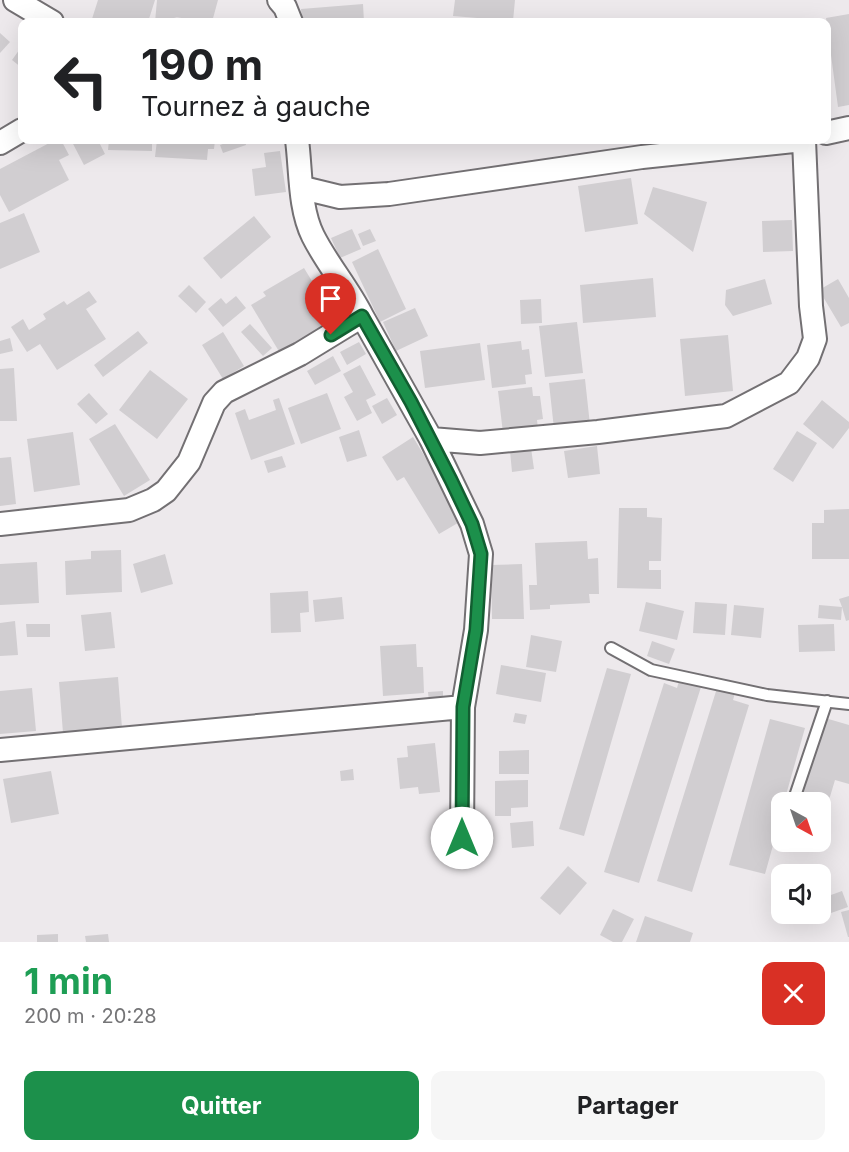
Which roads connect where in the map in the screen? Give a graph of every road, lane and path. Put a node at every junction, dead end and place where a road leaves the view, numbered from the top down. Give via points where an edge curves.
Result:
1 (15, 0) edge
2 (279, 0) edge
3 (45, 18) edge
4 (289, 18) edge
5 (849, 128) edge
6 (18, 132) edge
7 (831, 133) edge
8 (0, 143) edge
9 (298, 144) edge
10 (766, 144) edge
11 (804, 144) edge
12 (303, 188) junction
13 (362, 316) junction
14 (430, 439) junction
15 (0, 524) edge
16 (611, 648) dead end
17 (827, 702) junction
18 (849, 704) edge
19 (463, 707) junction
20 (0, 750) edge
21 (796, 792) edge
22 (462, 838) dead end

1 - 3 street
2 - 4 street
5 - 7 street
6 - 8 street
9 - 12 street
10 - 12 street via 642,157 389,194 340,197
11 - 14 street via 815,339 808,358 789,383 726,416 480,442
12 - 13 street via 313,236
13 - 14 street
13 - 15 street via 300,354 224,392 214,403 189,462 166,491 153,500 129,510
14 - 19 street via 472,524 481,554 476,630
16 - 17 lane via 651,670 767,695
17 - 18 lane
17 - 21 lane
19 - 20 street
19 - 22 street

